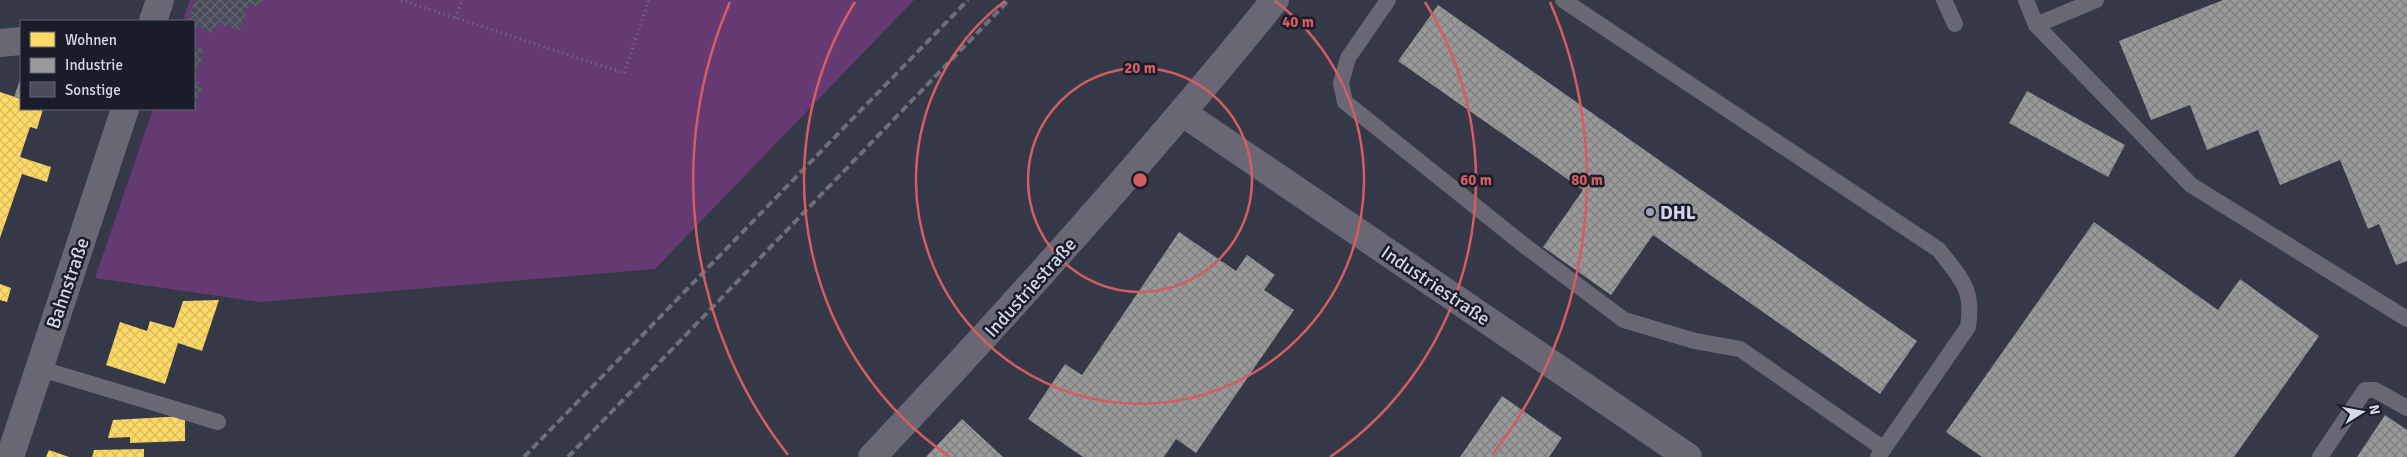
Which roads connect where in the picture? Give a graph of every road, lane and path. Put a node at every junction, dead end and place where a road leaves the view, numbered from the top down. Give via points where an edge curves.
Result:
1 (160, 0) edge
2 (401, 0) edge
3 (462, 0) edge
4 (649, 0) edge
5 (1275, 0) edge
6 (1388, 0) edge
7 (1563, 0) edge
8 (1944, 0) edge
9 (2026, 0) edge
10 (2096, 0) edge
11 (456, 18) junction
12 (153, 20) edge
13 (1955, 24) dead end
14 (2036, 25) junction
15 (20, 41) edge
16 (0, 43) edge
17 (125, 110) edge
18 (1184, 113) junction
19 (2407, 319) edge
20 (38, 368) junction
21 (2407, 408) edge
22 (218, 422) dead end
23 (1881, 453) edge
24 (10, 457) edge
25 (872, 457) edge
26 (1688, 457) edge
27 (2320, 457) edge

1 - 12 street
2 - 11 path
3 - 11 path
4 - 11 path via 624,73
5 - 18 street, Industriestraße
6 - 23 lane via 1348,58 1341,83 1345,102 1525,246 1624,320 1695,341 1740,350
7 - 23 lane via 1939,250 1967,286 1971,309 1968,326
8 - 13 lane
9 - 14 lane
10 - 14 lane
14 - 19 lane via 2190,185
15 - 16 street
17 - 20 street, Bahnstraße
18 - 25 street, Industriestraße via 996,326
18 - 26 street, Industriestraße
20 - 22 lane
20 - 24 street, Bahnstraße
21 - 27 lane via 2376,390 2365,390

